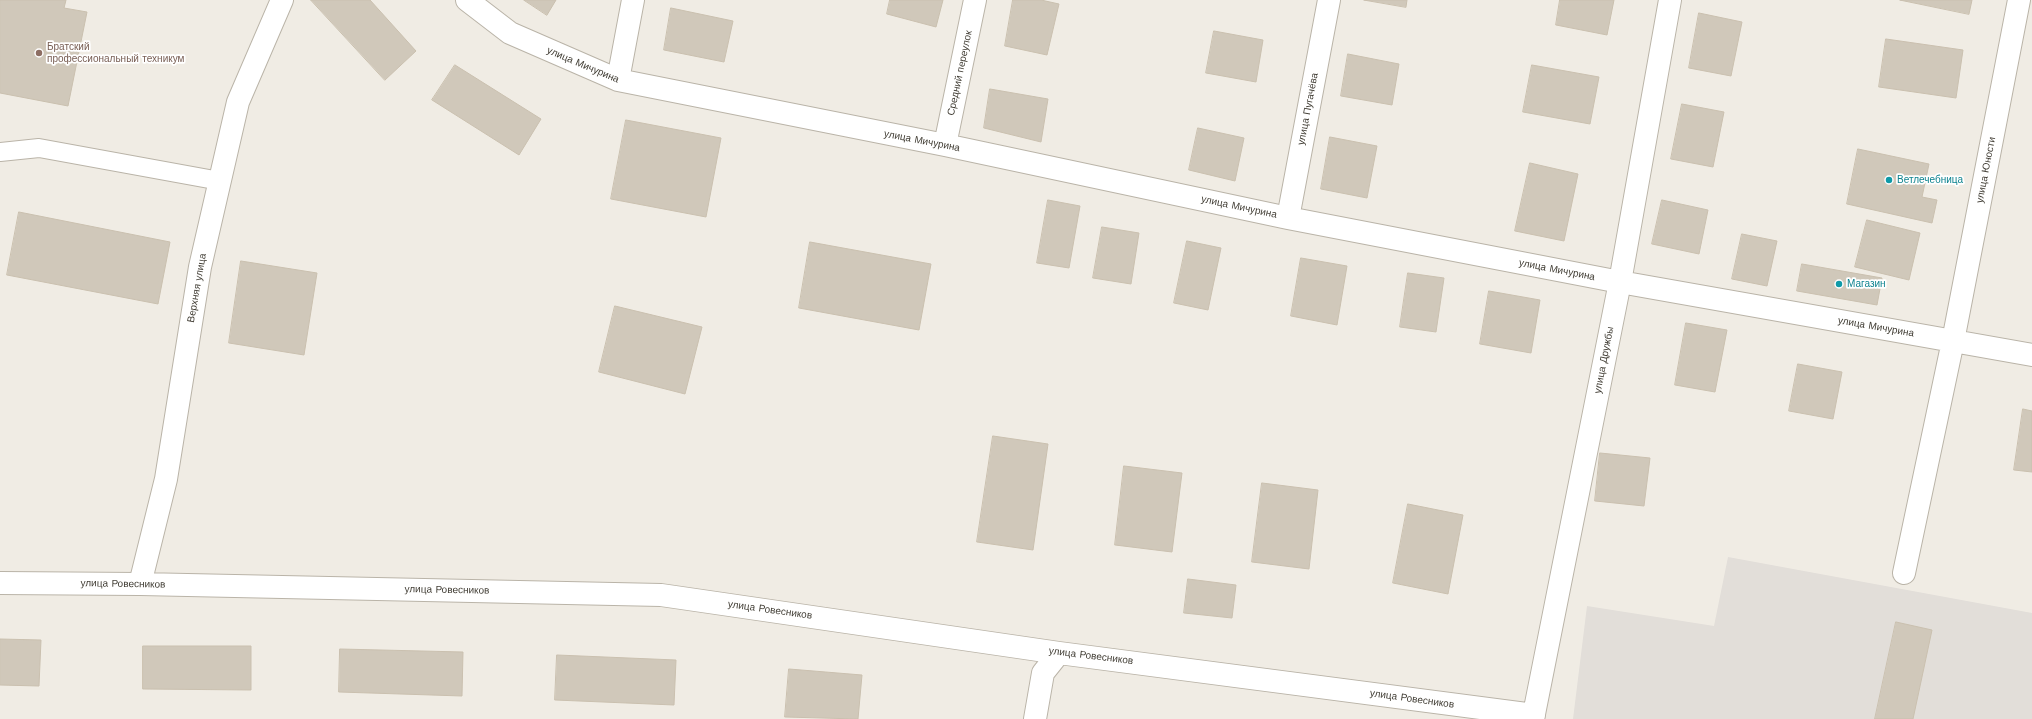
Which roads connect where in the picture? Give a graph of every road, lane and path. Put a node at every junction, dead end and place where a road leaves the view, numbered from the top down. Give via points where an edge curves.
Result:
1 (282, 0) edge
2 (467, 0) edge
3 (633, 0) edge
4 (975, 0) edge
5 (1329, 0) edge
6 (1670, 0) edge
7 (2018, 0) edge
8 (618, 80) junction
9 (945, 145) junction
10 (0, 152) edge
11 (220, 181) junction
12 (1288, 218) junction
13 (1620, 282) junction
14 (1953, 340) junction
15 (2032, 355) edge
16 (1904, 573) dead end
17 (0, 584) edge
18 (140, 584) junction
19 (1059, 653) junction
20 (1534, 717) edge
21 (1035, 719) edge

1 - 11 street, Верхняя улица via 238,102
2 - 8 street, улица Мичурина via 510,33
3 - 8 street
4 - 9 street, Средний переулок
5 - 12 street, улица Пугачёва
6 - 13 street, улица Дружбы
7 - 14 street, улица Юности
8 - 9 street, улица Мичурина
9 - 12 street, улица Мичурина
10 - 11 lane via 39,148
11 - 18 street, Верхняя улица via 200,268 166,479
12 - 13 street, улица Мичурина
13 - 14 street, улица Мичурина
13 - 20 street, улица Дружбы
14 - 15 street, улица Мичурина
14 - 16 street, улица Юности
17 - 18 street, улица Ровесников
18 - 19 street, улица Ровесников via 661,595
19 - 20 street, улица Ровесников
19 - 21 street via 1043,673

